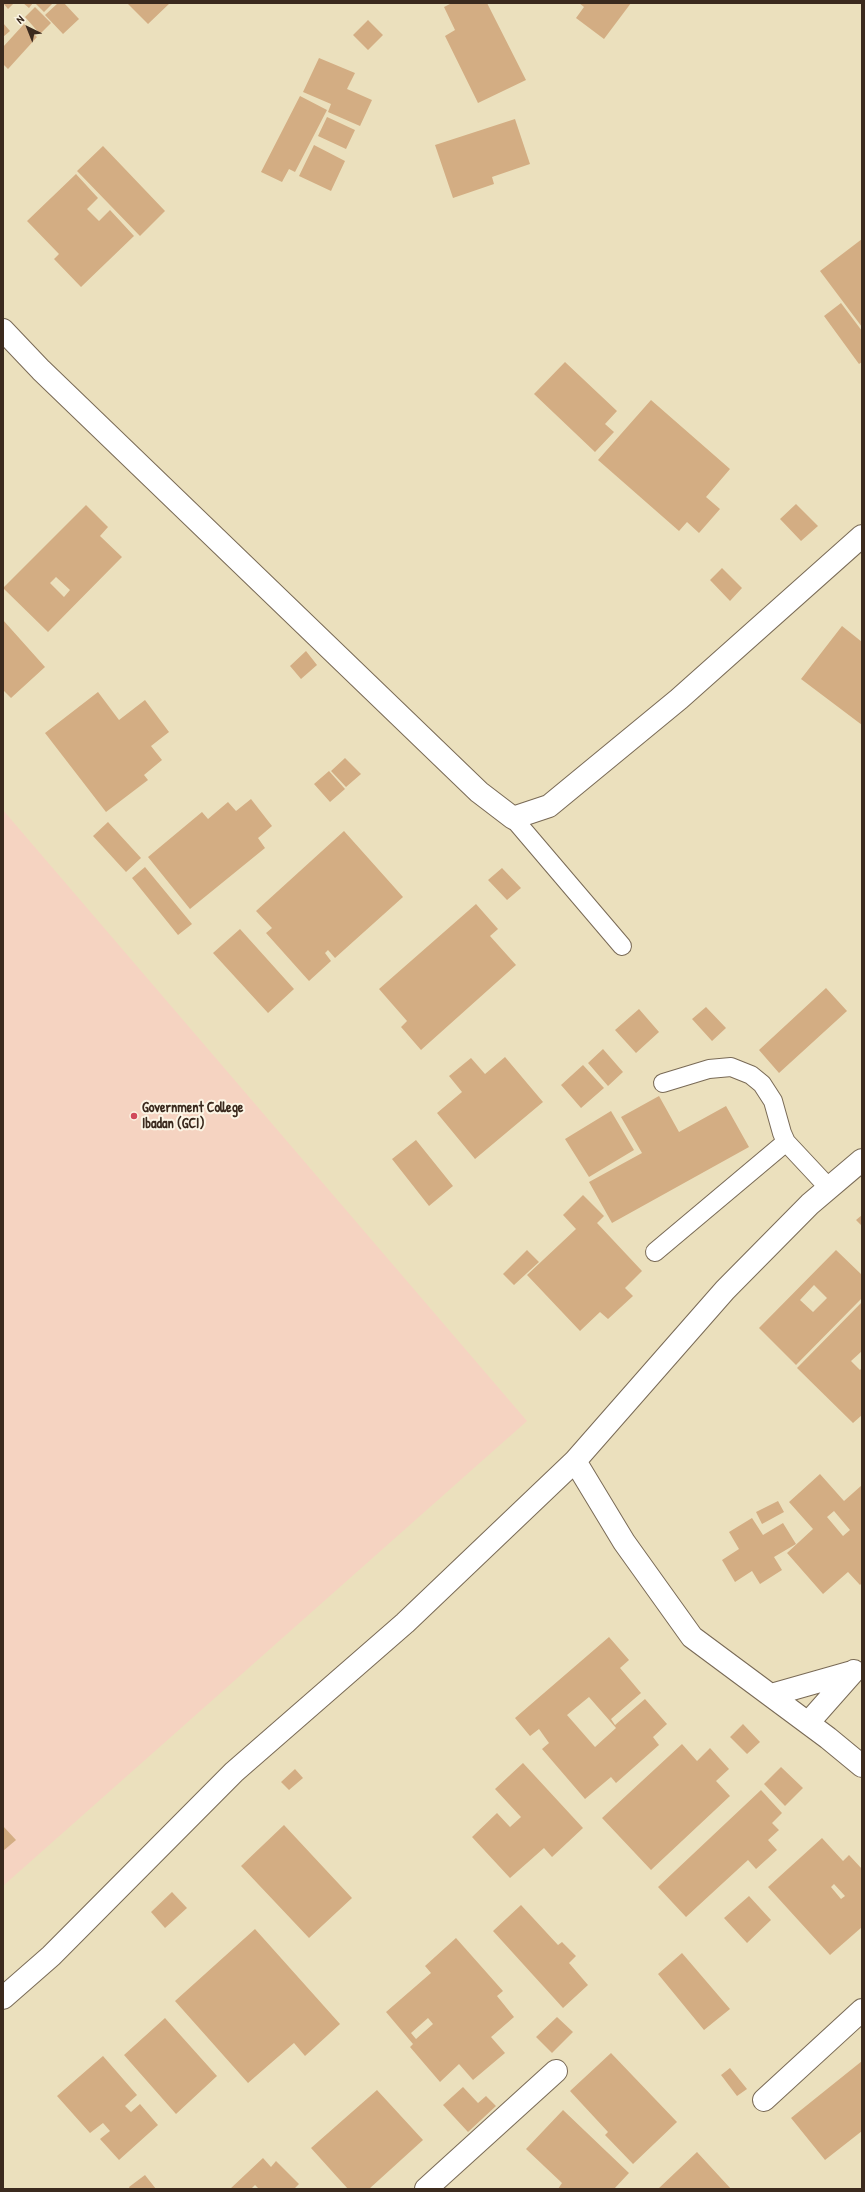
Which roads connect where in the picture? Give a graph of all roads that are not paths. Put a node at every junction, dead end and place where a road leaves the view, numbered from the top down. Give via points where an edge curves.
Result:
1 (3, 330) edge
2 (862, 536) edge
3 (513, 818) junction
4 (622, 946) dead end
5 (663, 1083) dead end
6 (786, 1142) junction
7 (862, 1160) edge
8 (829, 1188) junction
9 (655, 1252) dead end
10 (576, 1461) junction
11 (857, 1669) edge
12 (770, 1695) junction
13 (808, 1723) junction
14 (862, 1766) edge
15 (3, 1998) edge
16 (862, 2010) edge
17 (556, 2072) dead end
18 (764, 2100) dead end
19 (426, 2189) edge

1 - 3 street via 41,370 473,786
2 - 3 street via 678,699 548,806
3 - 4 lane
5 - 6 lane via 709,1069 731,1067 751,1075 762,1084 773,1101
6 - 8 lane
6 - 9 lane
7 - 8 street
8 - 10 street via 725,1290
10 - 12 street via 624,1542 692,1637
10 - 15 street via 405,1623 234,1772 51,1956
11 - 12 street
11 - 13 street
12 - 13 street
13 - 14 street
16 - 18 street
17 - 19 street

